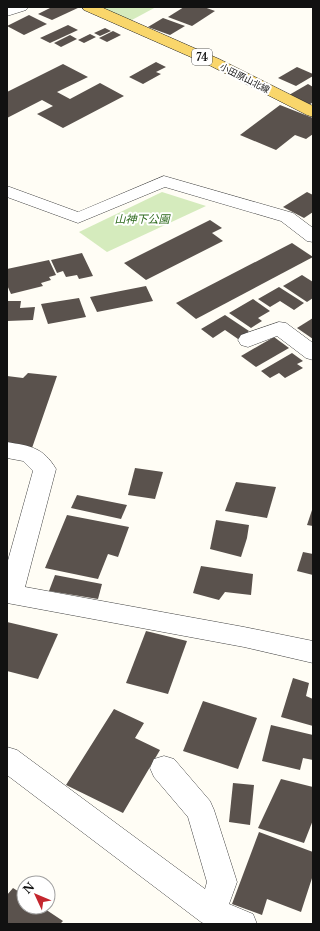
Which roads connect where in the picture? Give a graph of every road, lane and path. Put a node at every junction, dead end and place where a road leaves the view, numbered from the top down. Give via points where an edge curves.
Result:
1 (21, 7) edge
2 (89, 7) edge
3 (7, 12) edge
4 (313, 112) edge
5 (7, 192) edge
6 (313, 237) edge
7 (248, 340) dead end
8 (313, 353) edge
9 (7, 450) edge
10 (9, 593) edge
11 (313, 652) edge
12 (7, 759) edge
13 (164, 768) dead end
14 (211, 912) junction
15 (242, 924) edge

1 - 3 street
2 - 4 main road, 小田原山北線 / 74 via 214,62
5 - 6 street via 78,218 164,181 287,217
7 - 8 street via 279,328
9 - 10 street via 30,454 45,468
10 - 11 street
12 - 14 street
13 - 14 street via 200,810 222,882
14 - 15 street

